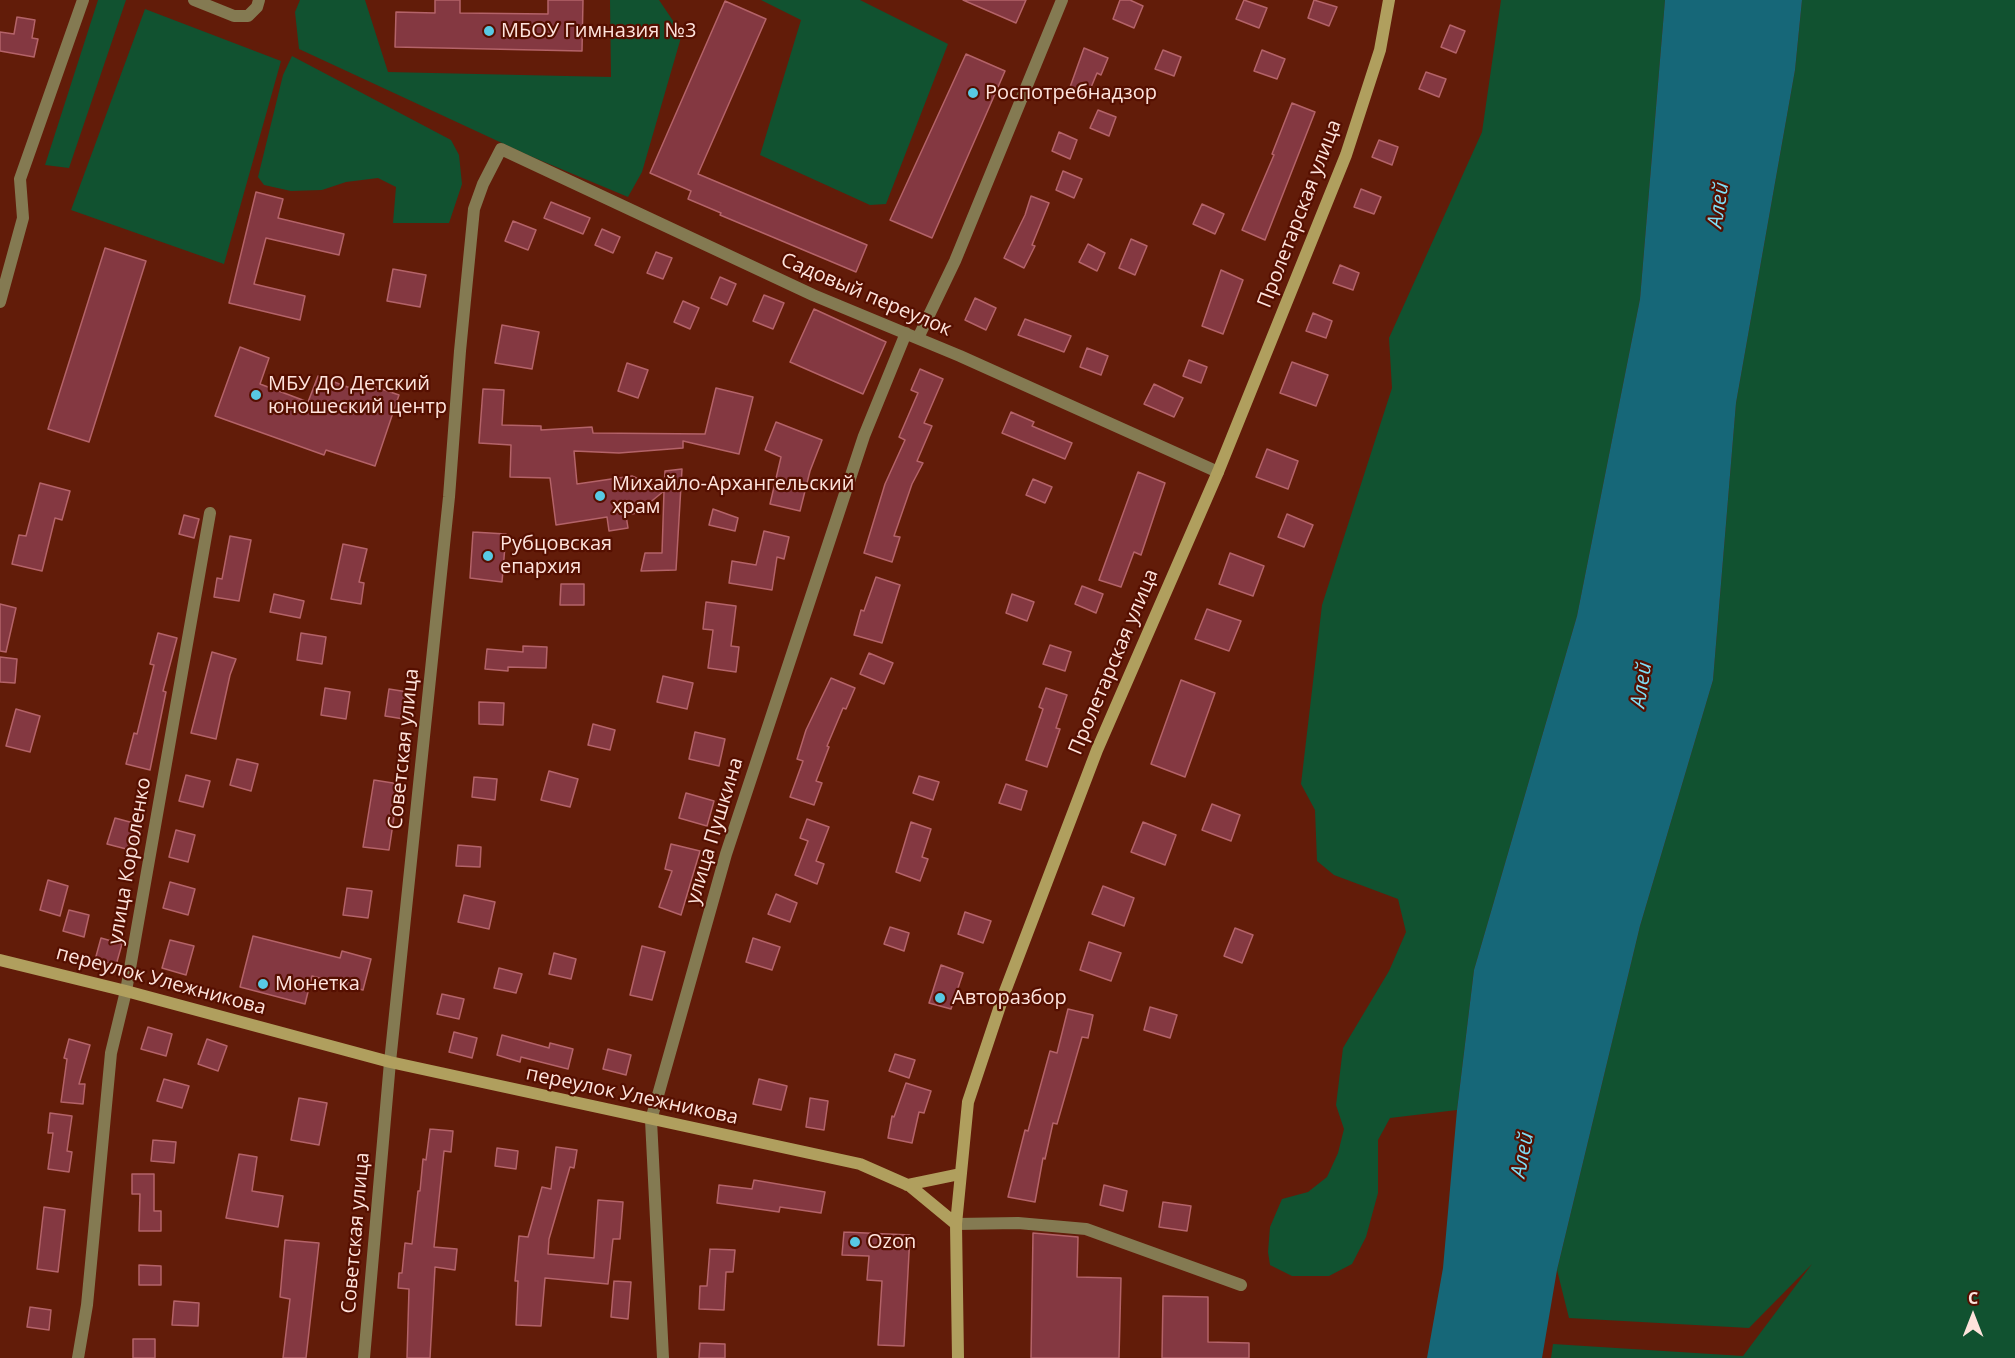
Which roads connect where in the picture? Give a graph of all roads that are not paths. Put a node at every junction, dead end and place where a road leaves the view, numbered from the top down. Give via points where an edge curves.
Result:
1 (83, 0) edge
2 (194, 0) edge
3 (1062, 0) edge
4 (1389, 0) edge
5 (258, 4) edge
6 (501, 149) joint
7 (0, 302) edge
8 (906, 333) junction
9 (918, 338) junction
10 (1218, 472) junction
11 (210, 513) dead end
12 (0, 960) edge
13 (126, 991) junction
14 (390, 1062) junction
15 (651, 1120) junction
16 (960, 1174) junction
17 (907, 1185) junction
18 (956, 1224) junction
19 (1241, 1285) dead end
20 (78, 1358) edge
21 (364, 1358) edge
22 (663, 1358) edge
23 (958, 1358) edge

1 - 7 street via 20,179 23,218
2 - 5 street via 234,16 248,16
3 - 9 street via 955,261
4 - 10 street, Пролетарская улица via 1380,50 1346,155
6 - 8 street, Садовый переулок via 813,296
6 - 14 street, Советская улица via 474,209 446,536
8 - 9 street, Садовый переулок
8 - 15 street, улица Пушкина via 864,436 726,854
9 - 10 street, Садовый переулок
10 - 16 street, Пролетарская улица via 1097,750 1004,994 968,1102
11 - 13 street, улица Короленко
12 - 13 street, переулок Улежникова
13 - 14 street, переулок Улежникова
13 - 20 street, улица Короленко via 111,1053 87,1305
14 - 15 street, переулок Улежникова
14 - 21 street, Советская улица
15 - 17 street, переулок Улежникова via 860,1164
15 - 22 street, улица Пушкина
16 - 17 street
16 - 18 street, Пролетарская улица
17 - 18 street, переулок Улежникова
18 - 19 street via 1018,1223 1086,1229
18 - 23 street, Пролетарская улица

